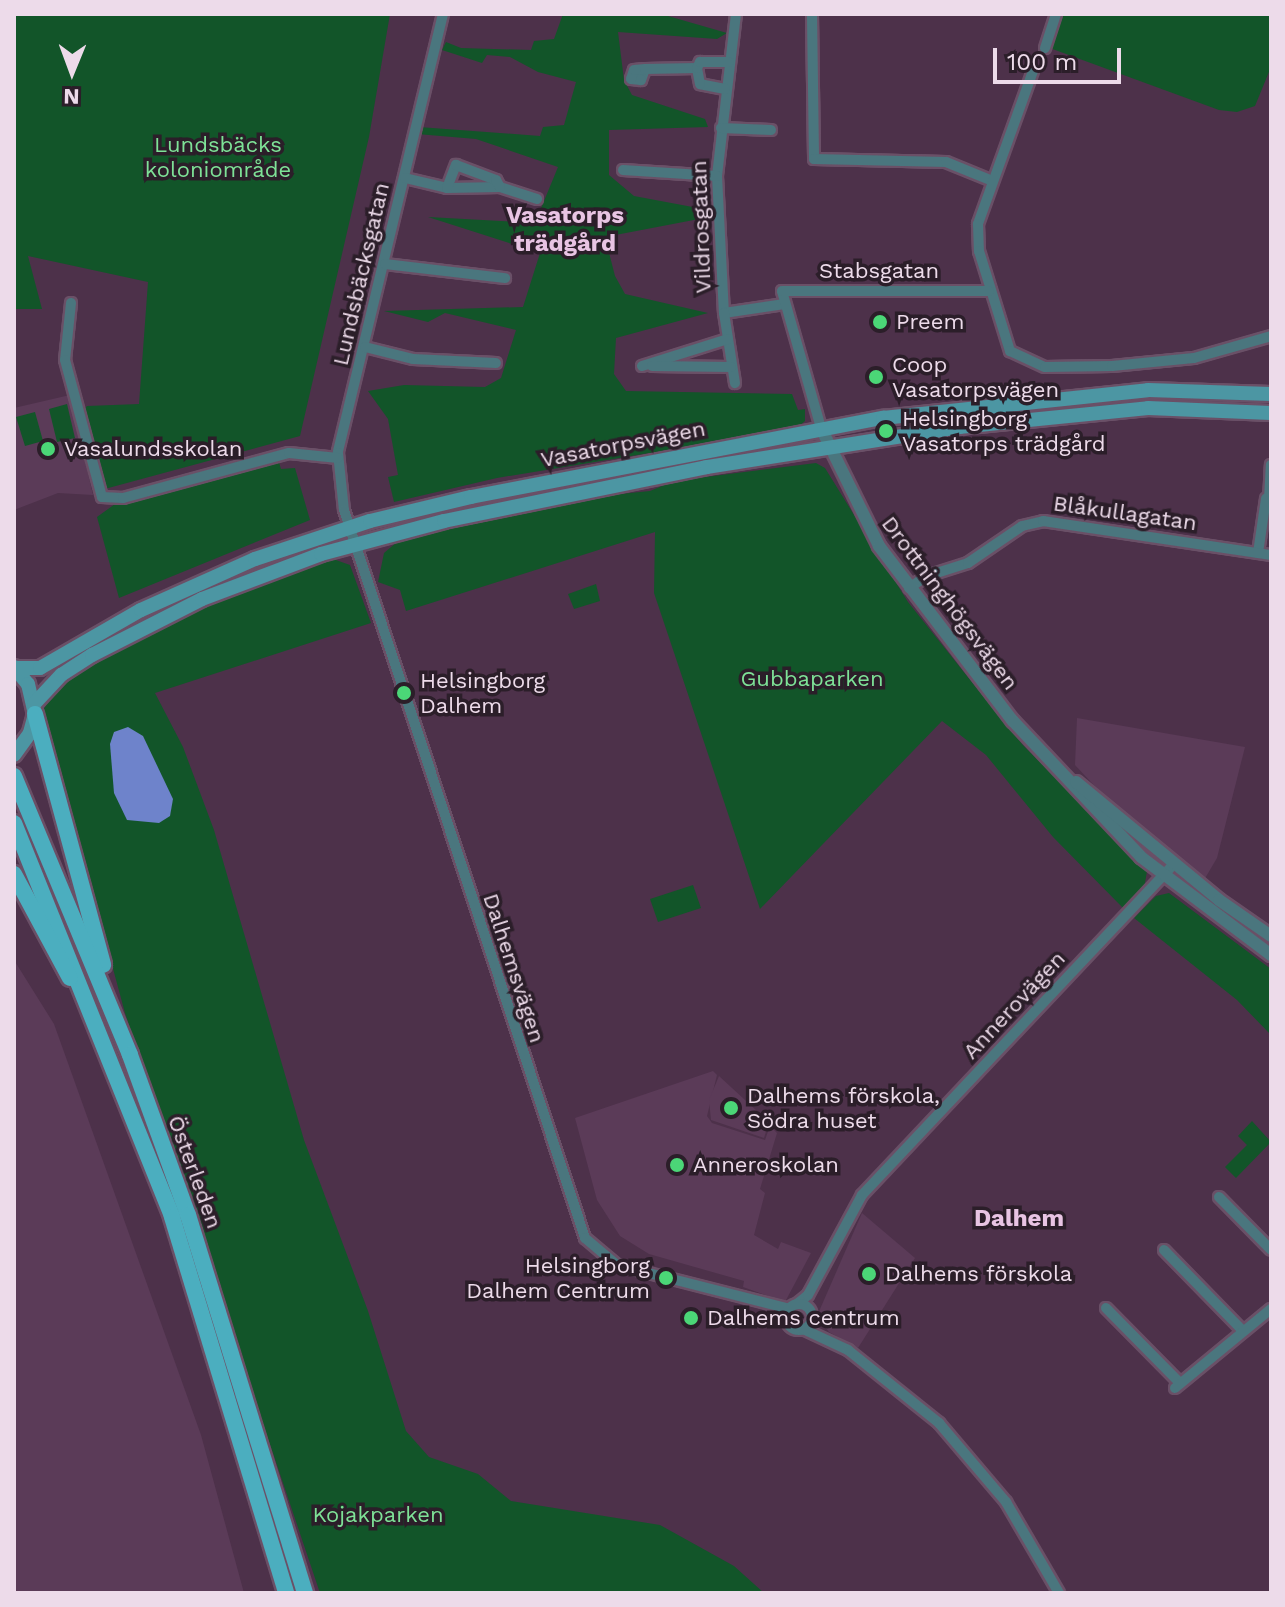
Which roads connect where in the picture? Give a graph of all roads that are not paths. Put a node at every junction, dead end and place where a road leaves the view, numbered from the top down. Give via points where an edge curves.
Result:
1 (443, 14) edge
2 (736, 14) edge
3 (812, 14) edge
4 (1056, 14) edge
5 (1045, 48) dead end
6 (729, 62) junction
7 (697, 68) junction
8 (645, 69) dead end
9 (1033, 71) dead end
10 (725, 89) junction
11 (721, 128) junction
12 (771, 130) dead end
13 (623, 170) dead end
14 (717, 176) junction
15 (405, 178) junction
16 (990, 180) junction
17 (500, 187) junction
18 (447, 188) junction
19 (537, 199) dead end
20 (385, 264) junction
21 (505, 278) dead end
22 (989, 291) junction
23 (71, 303) dead end
24 (784, 304) junction
25 (724, 313) junction
26 (1271, 336) edge
27 (728, 339) junction
28 (365, 347) junction
29 (496, 363) dead end
30 (731, 367) junction
31 (735, 383) dead end
32 (1271, 394) edge
33 (1271, 413) edge
34 (821, 428) junction
35 (829, 449) junction
36 (338, 458) junction
37 (1271, 465) edge
38 (1268, 500) edge
39 (349, 527) junction
40 (354, 544) junction
41 (1258, 553) junction
42 (1271, 555) edge
43 (909, 588) junction
44 (15, 668) edge
45 (34, 709) junction
46 (1039, 750) junction
47 (17, 752) edge
48 (14, 776) edge
49 (14, 823) edge
50 (1174, 864) junction
51 (14, 874) edge
52 (1164, 876) junction
53 (1271, 936) edge
54 (1271, 955) edge
55 (110, 1053) junction
56 (130, 1055) junction
57 (1219, 1197) dead end
58 (1164, 1250) dead end
59 (1271, 1250) edge
60 (1106, 1308) dead end
61 (1271, 1309) edge
62 (798, 1312) junction
63 (803, 1329) junction
64 (1243, 1331) junction
65 (822, 1335) junction
66 (286, 1593) edge
67 (305, 1593) edge
68 (1059, 1593) edge

1 - 15 street, Lundsbäcksgatan
2 - 6 street, Vildrosgatan
3 - 16 street via 814,159 946,162
4 - 5 street
6 - 7 street via 700,62
6 - 10 street, Vildrosgatan
7 - 8 street
7 - 10 street via 700,84
9 - 16 street
10 - 11 street, Vildrosgatan
11 - 12 street
11 - 14 street, Vildrosgatan
13 - 14 street
14 - 25 street, Vildrosgatan
15 - 18 street
15 - 20 street, Lundsbäcksgatan
16 - 22 street via 977,236
17 - 18 street
17 - 18 street via 496,180 456,165
17 - 19 street
20 - 21 street
20 - 28 street, Lundsbäcksgatan
22 - 24 street, Stabsgatan via 782,291
22 - 26 street via 1008,347 1042,366 1194,358
23 - 36 street via 65,360 102,497 123,498 289,453
24 - 25 street, Vildrosgatan
24 - 34 street
25 - 27 street
27 - 30 street
27 - 30 street via 642,366
28 - 29 street via 413,359
28 - 36 street, Lundsbäcksgatan
30 - 31 street
32 - 34 main road, Vasatorpsvägen via 1113,392
33 - 35 main road, Vasatorpsvägen via 1094,411
34 - 35 street, Drottninghögsvägen
34 - 39 main road, Vasatorpsvägen via 509,489
35 - 40 main road, Vasatorpsvägen via 605,487
35 - 43 street, Drottninghögsvägen via 865,522
36 - 39 street, Lundsbäcksgatan
37 - 38 street
38 - 41 street
39 - 40 street, Lundsbäcksgatan
39 - 44 main road, Vasatorpsvägen via 183,590 40,668
40 - 45 main road, Vasatorpsvägen via 166,616 61,675
40 - 62 street, Dalhemsvägen via 585,1238 617,1265
41 - 42 street, Blåkullagatan
41 - 43 street, Blåkullagatan via 1043,521 1016,529 968,563 927,576
43 - 46 street, Drottninghögsvägen
44 - 45 main road
45 - 47 main road, Vasatorpsvägen
45 - 56 main road
46 - 50 street, Drottninghögsvägen
46 - 52 street, Drottninghögsvägen
48 - 56 main road, Österleden
49 - 55 main road, Österleden
50 - 52 street, Annerovägen
50 - 53 street, Drottninghögsvägen
51 - 55 main road
52 - 54 street, Drottninghögsvägen
52 - 62 street, Annerovägen via 862,1195
55 - 66 main road, Österleden via 172,1217
56 - 67 main road, Österleden via 213,1291
57 - 59 street
58 - 64 street
60 - 64 street via 1177,1385
61 - 64 street
62 - 63 street, Annerovägen
62 - 63 street, Dalhemsvägen via 791,1327
62 - 65 street
63 - 65 street
65 - 68 street via 901,1388 960,1444 1017,1518

